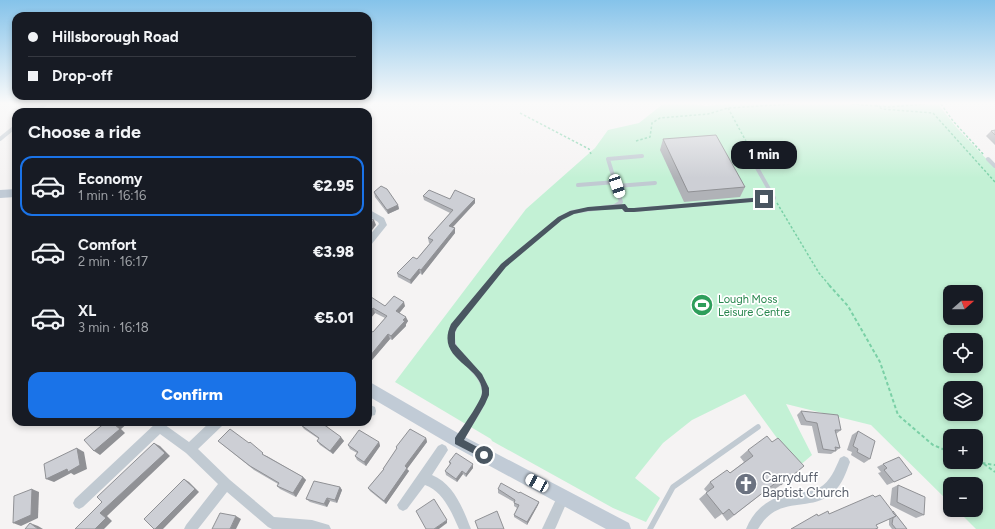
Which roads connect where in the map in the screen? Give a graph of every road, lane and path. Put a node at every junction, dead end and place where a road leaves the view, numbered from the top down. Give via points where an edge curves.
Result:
1 (12, 129) edge
2 (550, 129) edge
3 (651, 129) edge
4 (740, 129) edge
5 (946, 129) edge
6 (960, 129) edge
7 (0, 138) edge
8 (636, 141) dead end
9 (748, 152) joint
10 (591, 154) dead end
11 (642, 156) dead end
12 (988, 159) joint
13 (995, 166) edge
14 (995, 182) edge
15 (655, 183) dead end
16 (616, 184) junction
17 (578, 185) dead end
18 (12, 193) edge
19 (0, 194) edge
20 (774, 198) junction
21 (615, 206) junction
22 (372, 214) edge
23 (372, 238) edge
24 (372, 390) edge
25 (214, 426) edge
26 (758, 427) dead end
27 (458, 441) junction
28 (190, 449) junction
29 (943, 449) edge
30 (442, 450) dead end
31 (844, 462) dead end
32 (983, 463) joint
33 (995, 465) edge
34 (995, 472) edge
35 (423, 478) junction
36 (226, 484) junction
37 (563, 497) junction
38 (79, 504) dead end
39 (403, 505) dead end
40 (190, 529) edge
41 (325, 529) edge
42 (465, 529) edge
43 (548, 529) edge
44 (623, 529) edge
45 (650, 529) edge
46 (752, 529) edge

1 - 7 lane
2 - 10 path via 589,149
3 - 8 path via 650,137
4 - 9 path via 752,150
5 - 14 path
6 - 12 path
9 - 20 lane
11 - 16 lane via 608,159
12 - 13 lane
15 - 16 lane
16 - 17 lane
16 - 21 lane via 621,202
18 - 19 main road
20 - 21 lane via 634,210
20 - 29 path via 819,273 848,306 880,362 898,415 933,445
21 - 27 lane via 572,212 560,218 504,266 454,326 451,332 452,345 480,376 486,395
22 - 23 street via 383,224
24 - 27 main road
25 - 28 street
26 - 45 lane via 673,487
27 - 37 main road
28 - 36 street
28 - 38 street via 160,427
30 - 35 street
31 - 46 street via 838,477 828,489 814,497 786,500 774,506 765,511
32 - 33 path
32 - 34 path
35 - 39 street
35 - 42 street via 431,480 444,492
36 - 40 street
36 - 41 street via 272,523
37 - 43 street
37 - 44 main road

